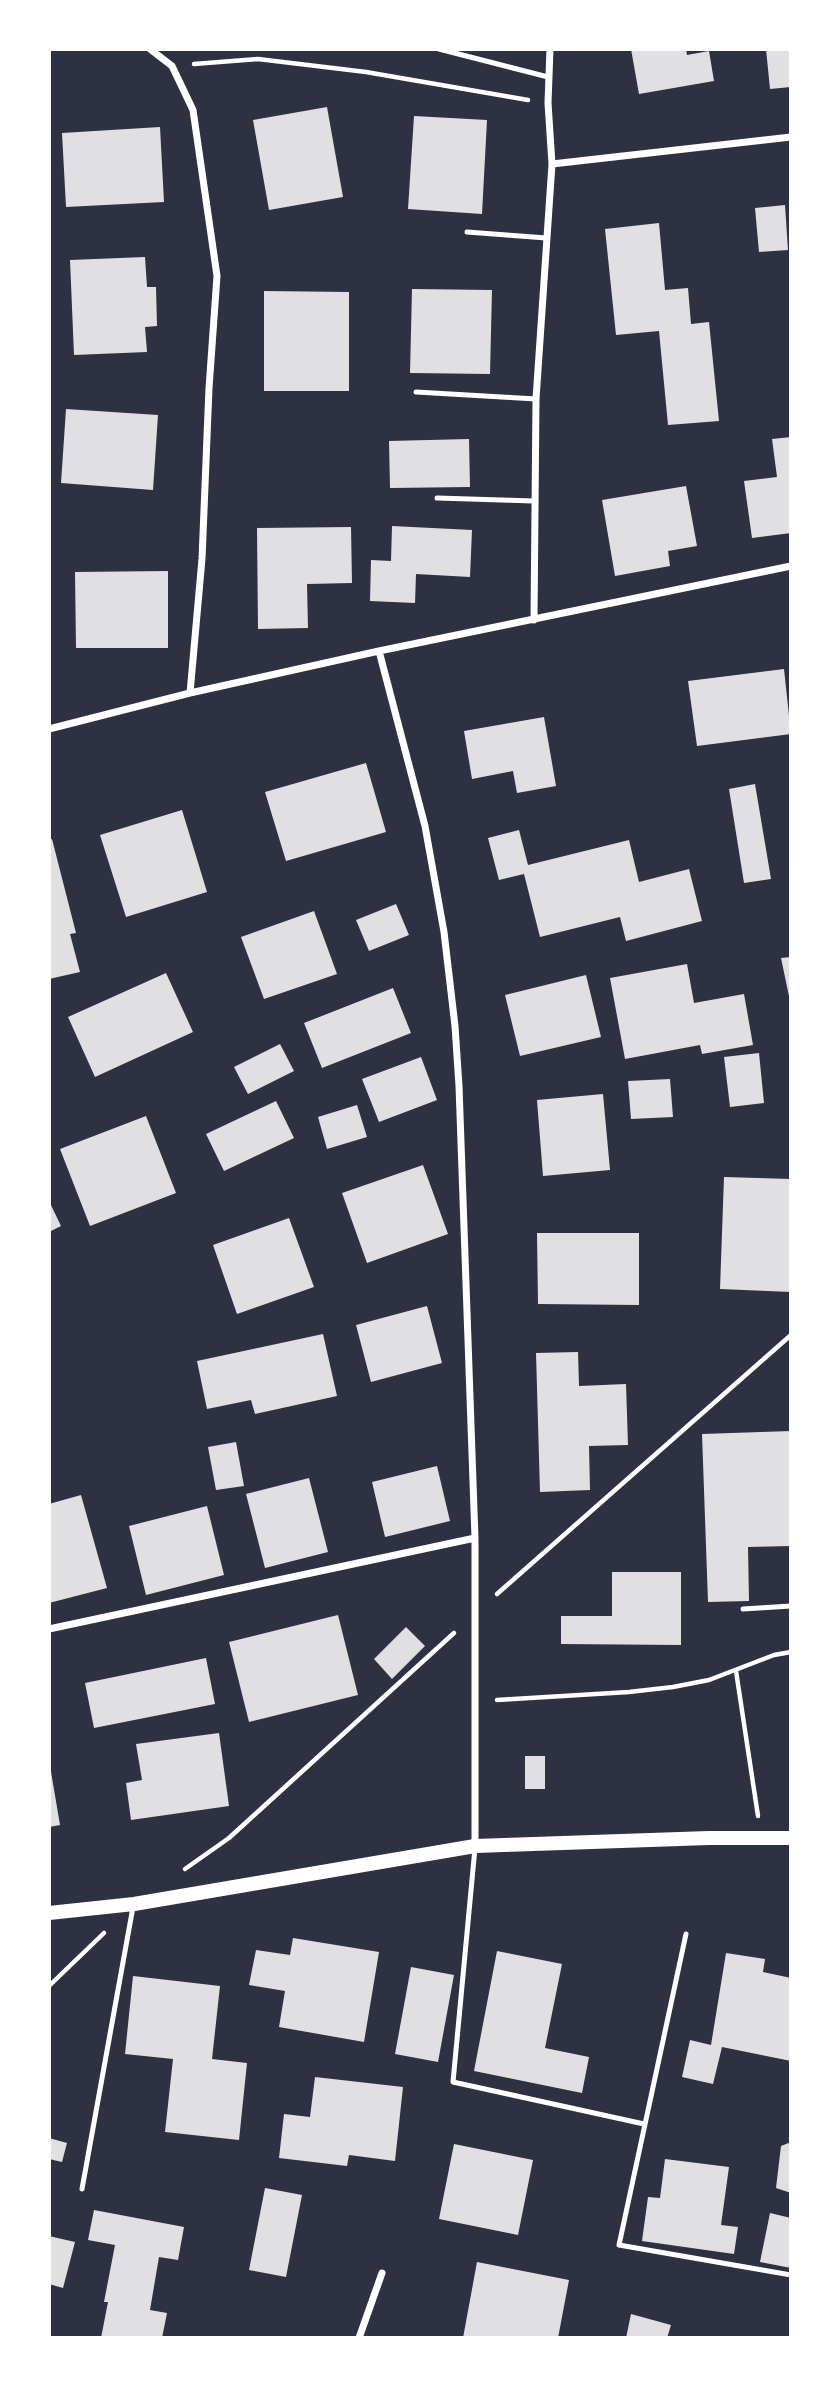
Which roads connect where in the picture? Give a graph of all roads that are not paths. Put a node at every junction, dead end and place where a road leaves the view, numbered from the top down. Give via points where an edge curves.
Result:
1 (150, 49) edge
2 (439, 49) edge
3 (550, 49) edge
4 (548, 77) junction
5 (791, 137) edge
6 (552, 164) junction
7 (467, 232) dead end
8 (546, 239) junction
9 (416, 392) dead end
10 (536, 399) junction
11 (437, 498) dead end
12 (534, 501) junction
13 (791, 566) edge
14 (534, 620) junction
15 (379, 651) junction
16 (191, 693) junction
17 (49, 729) edge
18 (475, 1538) junction
19 (791, 1606) edge
20 (743, 1609) dead end
21 (49, 1629) edge
22 (791, 1838) edge
23 (475, 1846) junction
24 (134, 1904) junction
25 (49, 1913) edge
26 (686, 1934) dead end
27 (644, 2124) junction
28 (82, 2189) dead end
29 (382, 2273) dead end
30 (791, 2275) edge
31 (359, 2338) edge

1 - 16 street via 172,66 193,110 217,276
2 - 4 lane
3 - 4 street
4 - 6 street
5 - 6 street
6 - 8 street
7 - 8 lane
8 - 10 street
9 - 10 lane
10 - 12 street
11 - 12 lane
12 - 14 street
13 - 14 street
14 - 15 street
15 - 16 street
15 - 18 street via 425,826 455,1026
16 - 17 street
18 - 21 street
18 - 23 street
19 - 20 lane
22 - 23 main road
23 - 24 main road
23 - 27 lane via 453,2082
24 - 25 main road
24 - 28 lane
26 - 27 lane
27 - 30 lane via 619,2245
29 - 31 street

